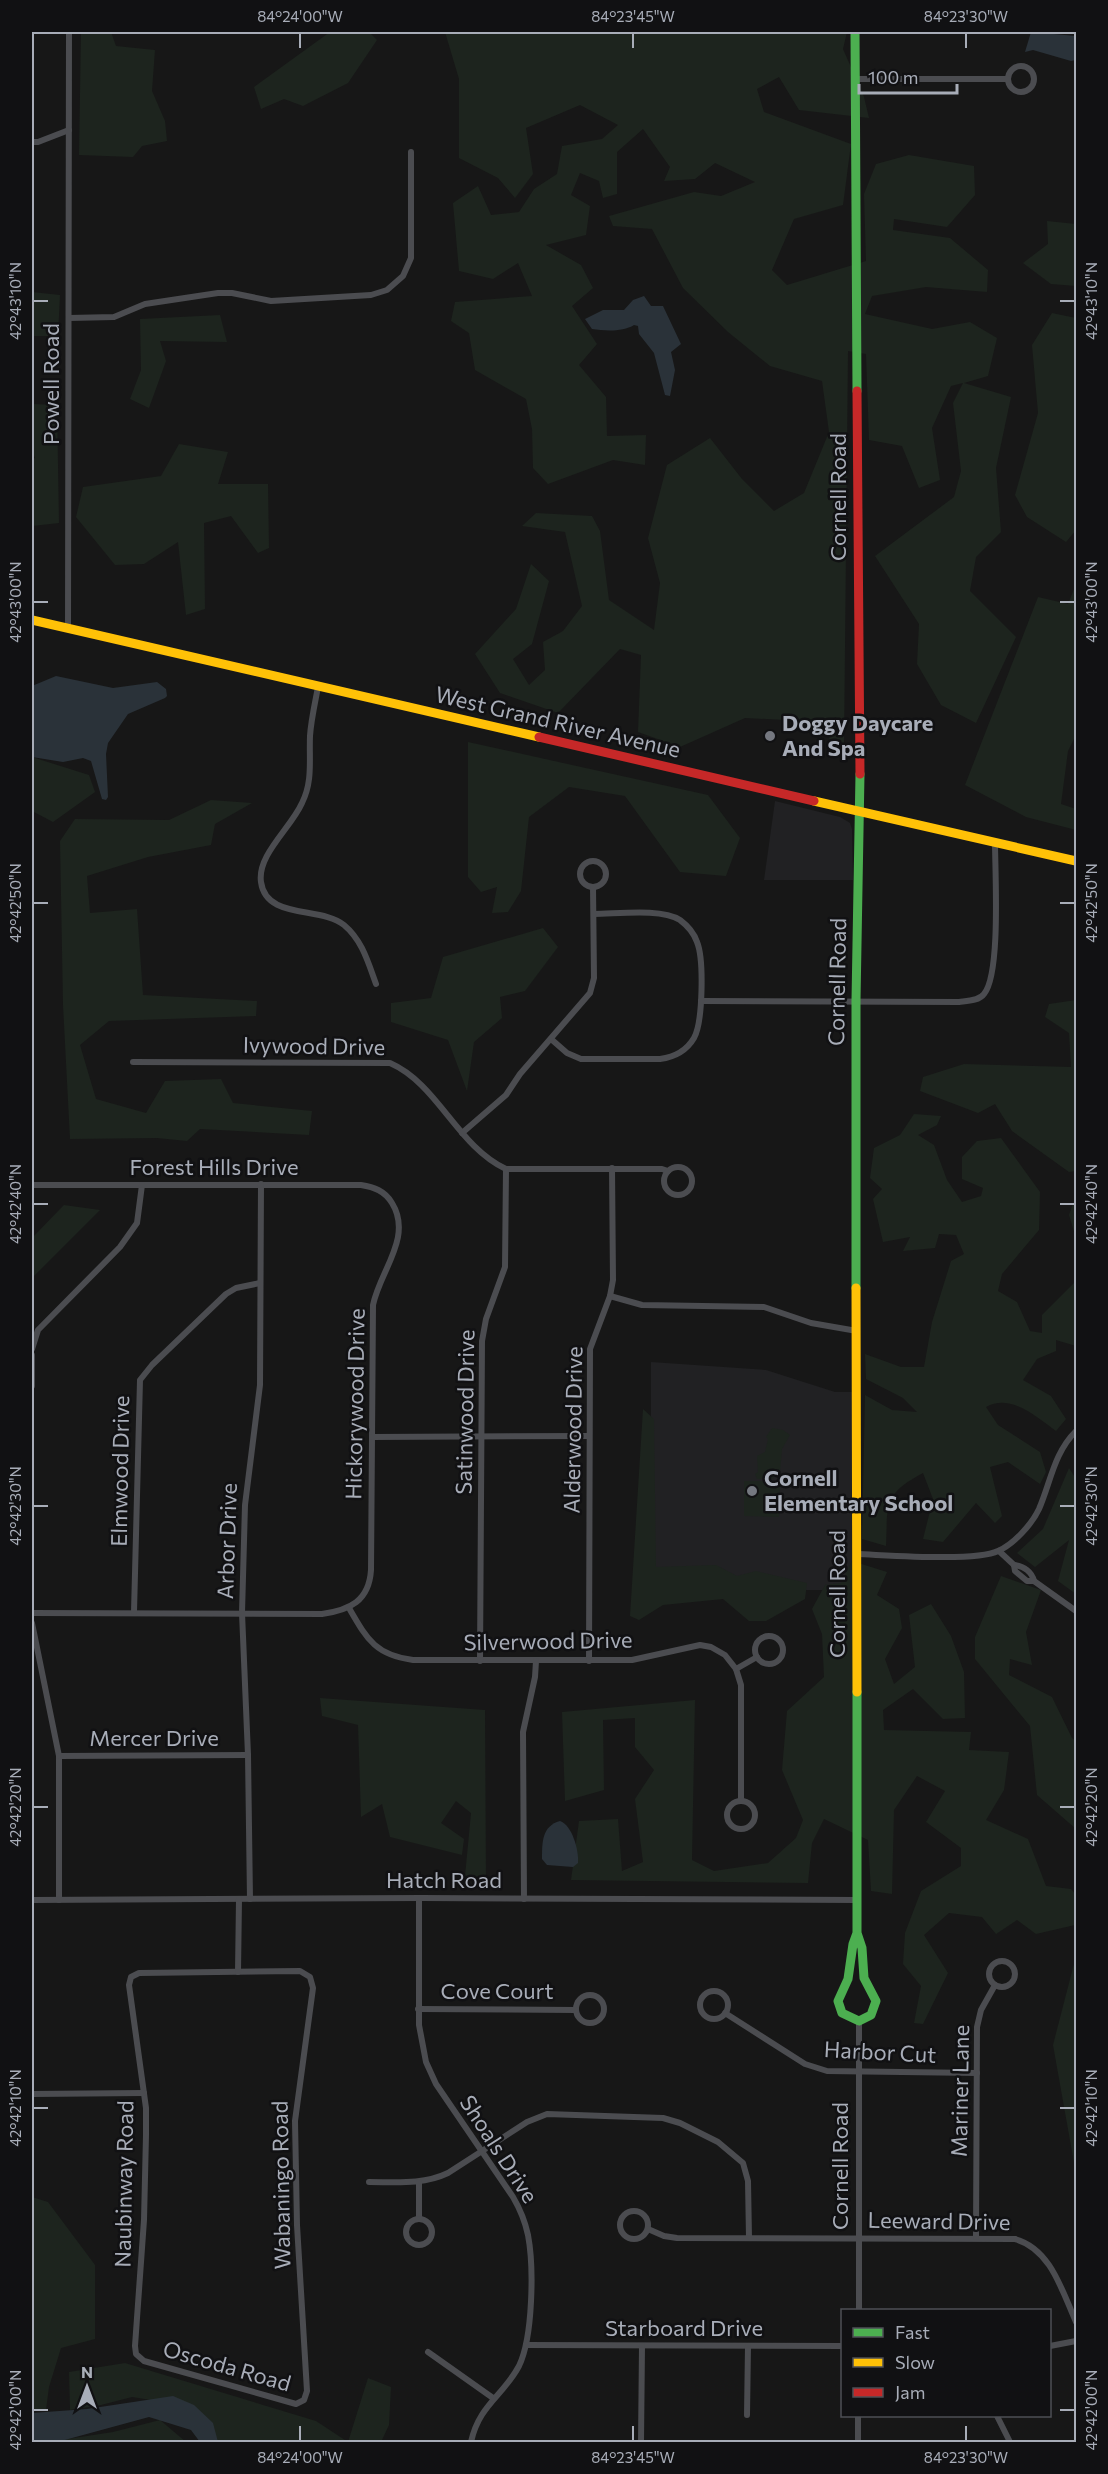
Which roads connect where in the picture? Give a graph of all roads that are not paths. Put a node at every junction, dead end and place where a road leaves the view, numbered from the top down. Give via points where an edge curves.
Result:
1 (69, 32) edge
2 (855, 32) edge
3 (1008, 79) junction
4 (855, 80) junction
5 (69, 130) junction
6 (32, 142) edge
7 (411, 152) dead end
8 (69, 318) junction
9 (32, 620) edge
10 (68, 628) junction
11 (318, 687) junction
12 (859, 811) junction
13 (995, 842) junction
14 (1077, 861) edge
15 (593, 888) junction
16 (594, 914) junction
17 (376, 984) dead end
18 (856, 1000) junction
19 (701, 1001) junction
20 (551, 1039) junction
21 (133, 1062) dead end
22 (462, 1133) junction
23 (612, 1168) junction
24 (506, 1169) junction
25 (668, 1172) junction
26 (261, 1184) junction
27 (32, 1185) edge
28 (142, 1185) junction
29 (391, 1200) joint
30 (260, 1283) junction
31 (610, 1296) junction
32 (857, 1331) junction
33 (32, 1349) edge
34 (32, 1355) edge
35 (32, 1386) edge
36 (1077, 1431) edge
37 (481, 1436) junction
38 (589, 1436) junction
39 (372, 1437) junction
40 (999, 1551) junction
41 (857, 1554) junction
42 (349, 1608) junction
43 (1077, 1611) edge
44 (134, 1612) junction
45 (32, 1613) edge
46 (242, 1613) junction
47 (32, 1623) edge
48 (757, 1657) junction
49 (589, 1660) junction
50 (480, 1661) junction
51 (536, 1661) junction
52 (736, 1669) junction
53 (248, 1755) junction
54 (59, 1756) junction
55 (741, 1801) junction
56 (419, 1898) junction
57 (239, 1899) junction
58 (250, 1899) junction
59 (524, 1899) junction
60 (32, 1900) edge
61 (59, 1900) junction
62 (857, 1900) junction
63 (858, 1934) junction
64 (238, 1972) junction
65 (995, 1985) junction
66 (418, 2009) junction
67 (576, 2010) junction
68 (725, 2013) junction
69 (859, 2021) junction
70 (859, 2073) junction
71 (976, 2073) junction
72 (144, 2093) junction
73 (32, 2094) edge
74 (481, 2151) junction
75 (369, 2182) dead end
76 (419, 2182) junction
77 (419, 2219) junction
78 (648, 2229) junction
79 (976, 2237) junction
80 (749, 2238) junction
81 (859, 2238) junction
82 (859, 2309) edge
83 (1077, 2322) edge
84 (1077, 2341) edge
85 (526, 2345) junction
86 (642, 2346) junction
87 (748, 2346) junction
88 (841, 2346) edge
89 (1051, 2346) edge
90 (428, 2352) dead end
91 (138, 2356) joint
92 (305, 2398) joint
93 (493, 2398) junction
94 (747, 2415) dead end
95 (858, 2417) edge
96 (998, 2417) edge
97 (471, 2442) edge
98 (641, 2442) edge
99 (858, 2442) edge
100 (1010, 2442) edge

1 - 5 street, Powell Road
2 - 4 street, Cornell Road
3 - 3 street via 1011,70 1021,66 1030,69 1034,81 1029,90 1020,92 1011,87
3 - 4 street
4 - 12 street, Cornell Road
5 - 6 street
5 - 8 street, Powell Road
7 - 8 street via 411,258 403,276 387,290 371,295 271,301 218,293 146,304 114,317
8 - 10 street, Powell Road
9 - 10 street, West Grand River Avenue
10 - 11 street, West Grand River Avenue
11 - 12 street, West Grand River Avenue
11 - 17 street via 307,794 293,821 262,863 261,882 267,896 278,906 328,916 342,924 363,948
12 - 13 street, West Grand River Avenue
12 - 18 street, Cornell Road
13 - 14 street, West Grand River Avenue
13 - 18 street via 994,957 983,996 958,1002
15 - 15 street via 603,883 606,873 602,864 592,861 582,865 579,875 584,884
15 - 16 street
16 - 19 street via 662,914 689,927 700,952
16 - 20 street via 592,988
18 - 19 street
18 - 32 street, Cornell Road
19 - 20 street via 693,1040 684,1050 667,1058 581,1059
20 - 22 street via 506,1095
21 - 22 street, Ivywood Drive via 390,1063 412,1077
22 - 24 street, Ivywood Drive via 483,1156
23 - 24 street
23 - 25 street
23 - 31 street, Alderwood Drive
24 - 37 street, Satinwood Drive via 506,1252 484,1329
25 - 25 street via 664,1182 669,1191 679,1195 689,1190 692,1179 687,1170 677,1167
26 - 28 street, Forest Hills Drive
26 - 29 street, Forest Hills Drive via 361,1185 381,1191
26 - 30 street, Arbor Drive
27 - 28 street, Forest Hills Drive
28 - 33 street via 137,1223 120,1247 38,1330
29 - 39 street, Hickorywood Drive via 399,1218 400,1235 373,1305
30 - 44 street, Elmwood Drive via 226,1294 140,1380
30 - 46 street, Arbor Drive via 260,1385 245,1505
31 - 32 street via 642,1305 764,1307 811,1323
31 - 38 street, Alderwood Drive via 590,1349
32 - 41 street, Cornell Road
34 - 35 street
36 - 40 street via 1055,1463 1033,1519
37 - 38 street
37 - 39 street
37 - 50 street, Satinwood Drive
38 - 49 street, Alderwood Drive
39 - 42 street, Hickorywood Drive via 371,1576 366,1591
40 - 41 street via 978,1556
40 - 43 street via 1027,1581 1034,1581
41 - 62 street, Cornell Road
42 - 46 street via 322,1614
42 - 50 street, Silverwood Drive via 367,1639 388,1654 413,1660
44 - 45 street
44 - 46 street
46 - 53 street, Arbor Drive
47 - 54 street
48 - 48 street via 765,1663 776,1662 783,1654 782,1643 773,1636 762,1637 756,1646
48 - 52 street
49 - 51 street, Silverwood Drive
49 - 52 street, Silverwood Drive via 641,1659 700,1645 719,1651
50 - 51 street, Silverwood Drive
51 - 59 street via 523,1732
52 - 55 street via 741,1685
53 - 54 street, Mercer Drive
53 - 58 street, Arbor Drive
54 - 61 street
55 - 55 street via 731,1805 727,1815 731,1825 741,1828 751,1824 755,1814 751,1805
56 - 58 street, Hatch Road
56 - 59 street, Hatch Road
56 - 66 street, Shoals Drive
57 - 58 street, Hatch Road
57 - 61 street, Hatch Road
57 - 64 street
59 - 62 street, Hatch Road
60 - 61 street, Hatch Road
62 - 63 street, Cornell Road
63 - 69 street, Cornell Road via 865,1982 876,2001 871,2015
63 - 69 street, Cornell Road via 851,1948 848,1980 838,2004 844,2016
64 - 72 street, Naubinway Road via 139,1973 131,1977
64 - 92 street, Wabaningo Road via 300,1971 308,1975 314,1988 295,2136
65 - 65 street, Mariner Lane via 1005,1987 1013,1981 1015,1972 1010,1963 1001,1960 990,1967 989,1977
65 - 71 street, Mariner Lane via 979,2018
66 - 67 street, Cove Court
66 - 74 street, Shoals Drive via 430,2072
67 - 67 street, Cove Court via 578,2001 589,1995 598,1998 604,2009 597,2021 588,2023 579,2019
68 - 68 street, Harbor Cut via 727,2002 720,1993 713,1991 702,1996 700,2008 707,2017 714,2019
68 - 70 street, Harbor Cut via 805,2064 834,2073
69 - 70 street, Cornell Road
70 - 71 street, Harbor Cut
70 - 81 street, Cornell Road
71 - 79 street, Mariner Lane
72 - 73 street
72 - 91 street, Naubinway Road via 147,2174 135,2346
74 - 76 street via 448,2173
74 - 80 street via 547,2114 654,2116 672,2120 718,2142 743,2163 748,2181
74 - 85 street, Shoals Drive via 513,2197 528,2235 531,2286
75 - 76 street
76 - 77 street
77 - 77 street via 410,2223 406,2232 410,2241 419,2245 428,2241 432,2232 429,2223
78 - 78 street, Leeward Drive via 646,2218 638,2212 627,2213 621,2222 622,2233 631,2239 641,2238
78 - 80 street, Leeward Drive via 677,2238
79 - 81 street, Leeward Drive
79 - 83 street, Leeward Drive via 1015,2239 1041,2253
80 - 81 street, Leeward Drive
81 - 82 street, Cornell Road
84 - 89 street
85 - 86 street, Starboard Drive
85 - 93 street, Shoals Drive via 518,2367
86 - 87 street, Starboard Drive
86 - 98 street
87 - 88 street, Starboard Drive
87 - 94 street
90 - 93 street
91 - 92 street, Oscoda Road via 288,2403
93 - 97 street, Shoals Drive via 480,2416
95 - 99 street
96 - 100 street

